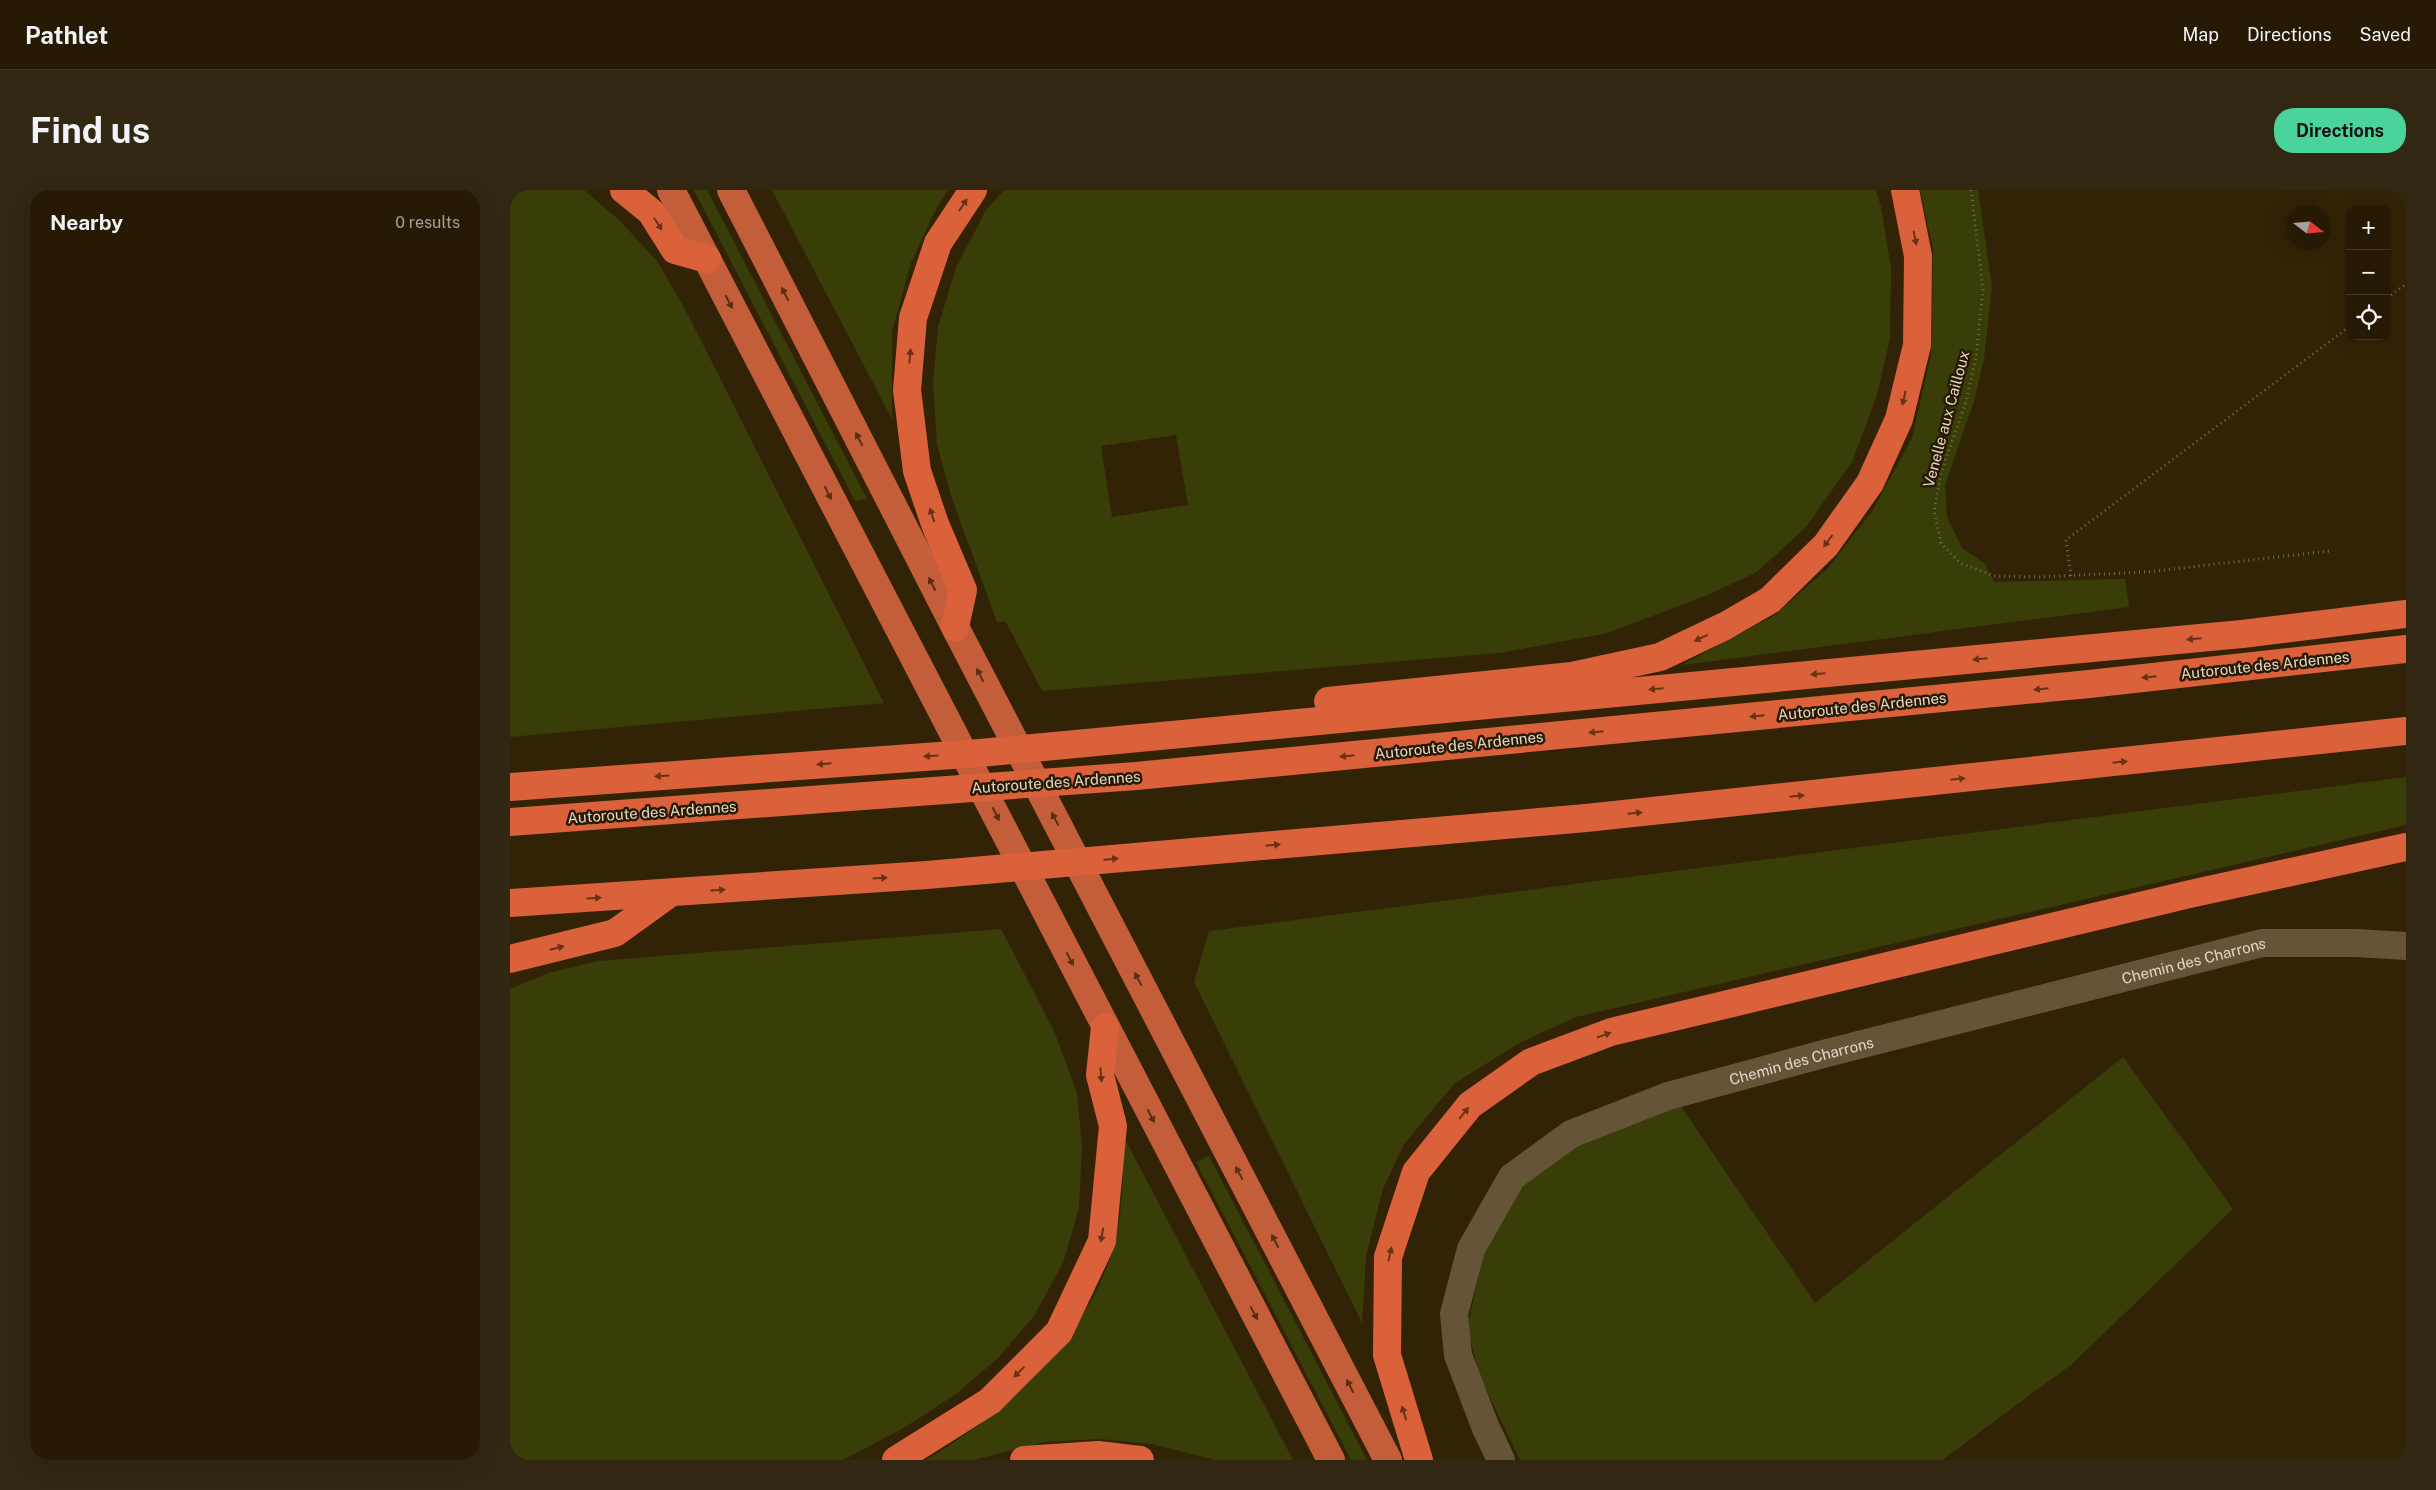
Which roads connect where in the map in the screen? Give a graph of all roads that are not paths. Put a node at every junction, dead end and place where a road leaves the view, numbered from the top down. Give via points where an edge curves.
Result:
1 (624, 190) edge
2 (670, 190) edge
3 (731, 190) edge
4 (973, 190) edge
5 (1905, 190) edge
6 (707, 259) junction
7 (2406, 601) edge
8 (2406, 614) edge
9 (955, 627) junction
10 (2242, 634) junction
11 (2406, 649) edge
12 (2406, 731) edge
13 (980, 753) junction
14 (510, 786) edge
15 (510, 822) edge
16 (2406, 846) edge
17 (669, 894) junction
18 (510, 903) edge
19 (2406, 946) edge
20 (510, 959) edge
21 (1105, 1027) junction
22 (896, 1460) edge
23 (1024, 1460) edge
24 (1140, 1460) edge
25 (1331, 1460) edge
26 (1388, 1460) edge
27 (1418, 1460) edge
28 (1501, 1460) edge

1 -> 6 highway via 651,212 675,250
2 - 6 highway
9 -> 3 highway
9 -> 4 highway via 963,590 917,471 907,390 916,308 938,243
5 -> 13 highway via 1918,256 1917,345 1899,419 1870,483 1826,545 1770,600 1660,657 1572,676 1030,732
6 -> 21 highway
7 - 10 highway via 2309,613
8 - 10 highway
26 -> 9 highway
10 -> 13 highway
11 -> 15 highway, Autoroute des Ardennes via 2070,686 1136,776
17 -> 12 highway via 1586,818
13 -> 14 highway
27 -> 16 highway via 1387,1355 1388,1257 1416,1172 1470,1105 1532,1062 1611,1032
18 -> 17 highway
20 -> 17 highway via 614,933
19 - 28 street, Chemin des Charrons via 2262,943 1668,1096 1571,1134 1512,1177 1471,1249 1454,1314 1458,1354
21 -> 22 highway via 1100,1075 1113,1126 1102,1240 1059,1332 990,1401
21 -> 25 highway
23 - 24 highway via 1098,1455

